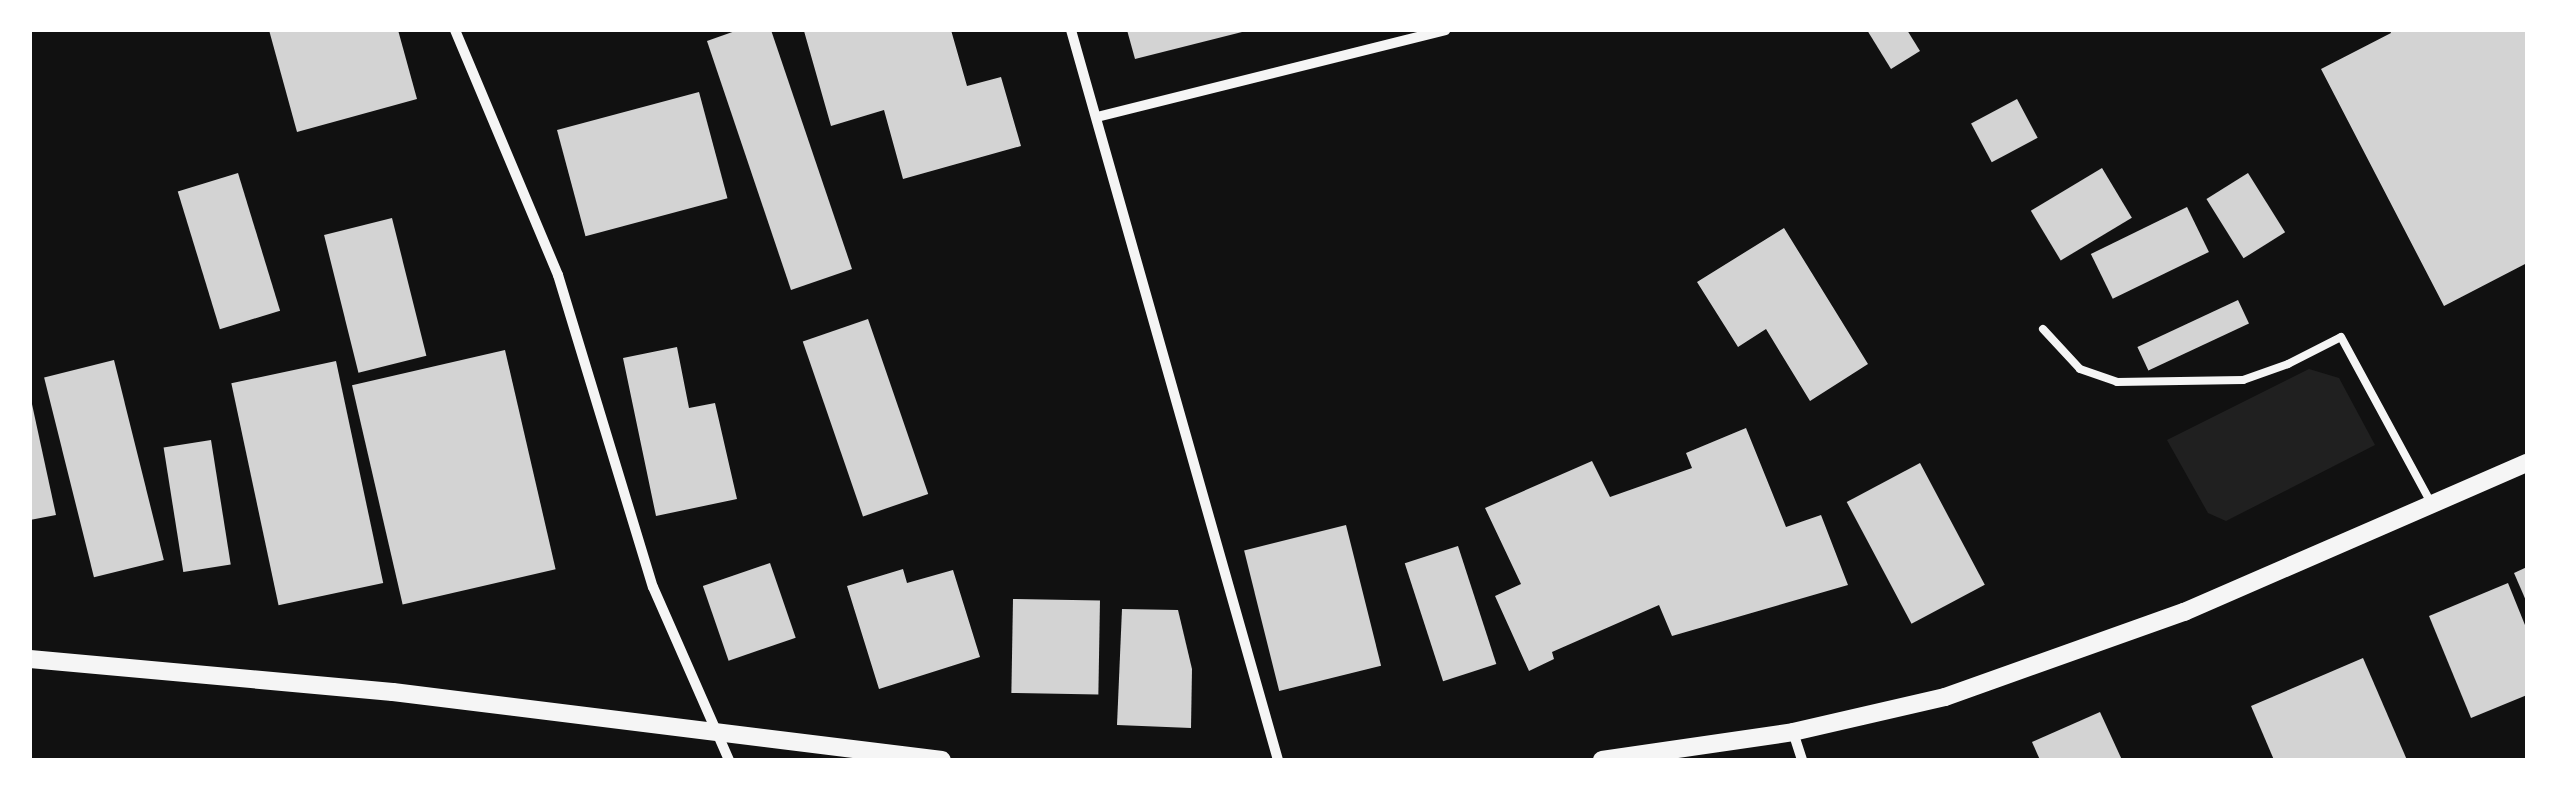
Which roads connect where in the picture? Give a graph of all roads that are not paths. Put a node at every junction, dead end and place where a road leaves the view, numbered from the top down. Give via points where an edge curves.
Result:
1 (455, 30) edge
2 (1071, 30) edge
3 (1445, 30) edge
4 (1097, 117) junction
5 (2043, 329) dead end
6 (2527, 464) edge
7 (2433, 507) junction
8 (30, 659) edge
9 (1793, 732) junction
10 (718, 735) junction
11 (729, 760) edge
12 (942, 760) edge
13 (1278, 760) edge
14 (1602, 760) edge
15 (1802, 760) edge

1 - 10 street via 558,275 653,587
2 - 4 street
3 - 4 street
4 - 13 street
5 - 7 lane via 2080,369 2118,382 2243,380 2340,337
6 - 7 street
7 - 9 street via 2184,612 1945,697
8 - 10 street via 394,692
9 - 14 street
9 - 15 street
10 - 11 street
10 - 12 street

